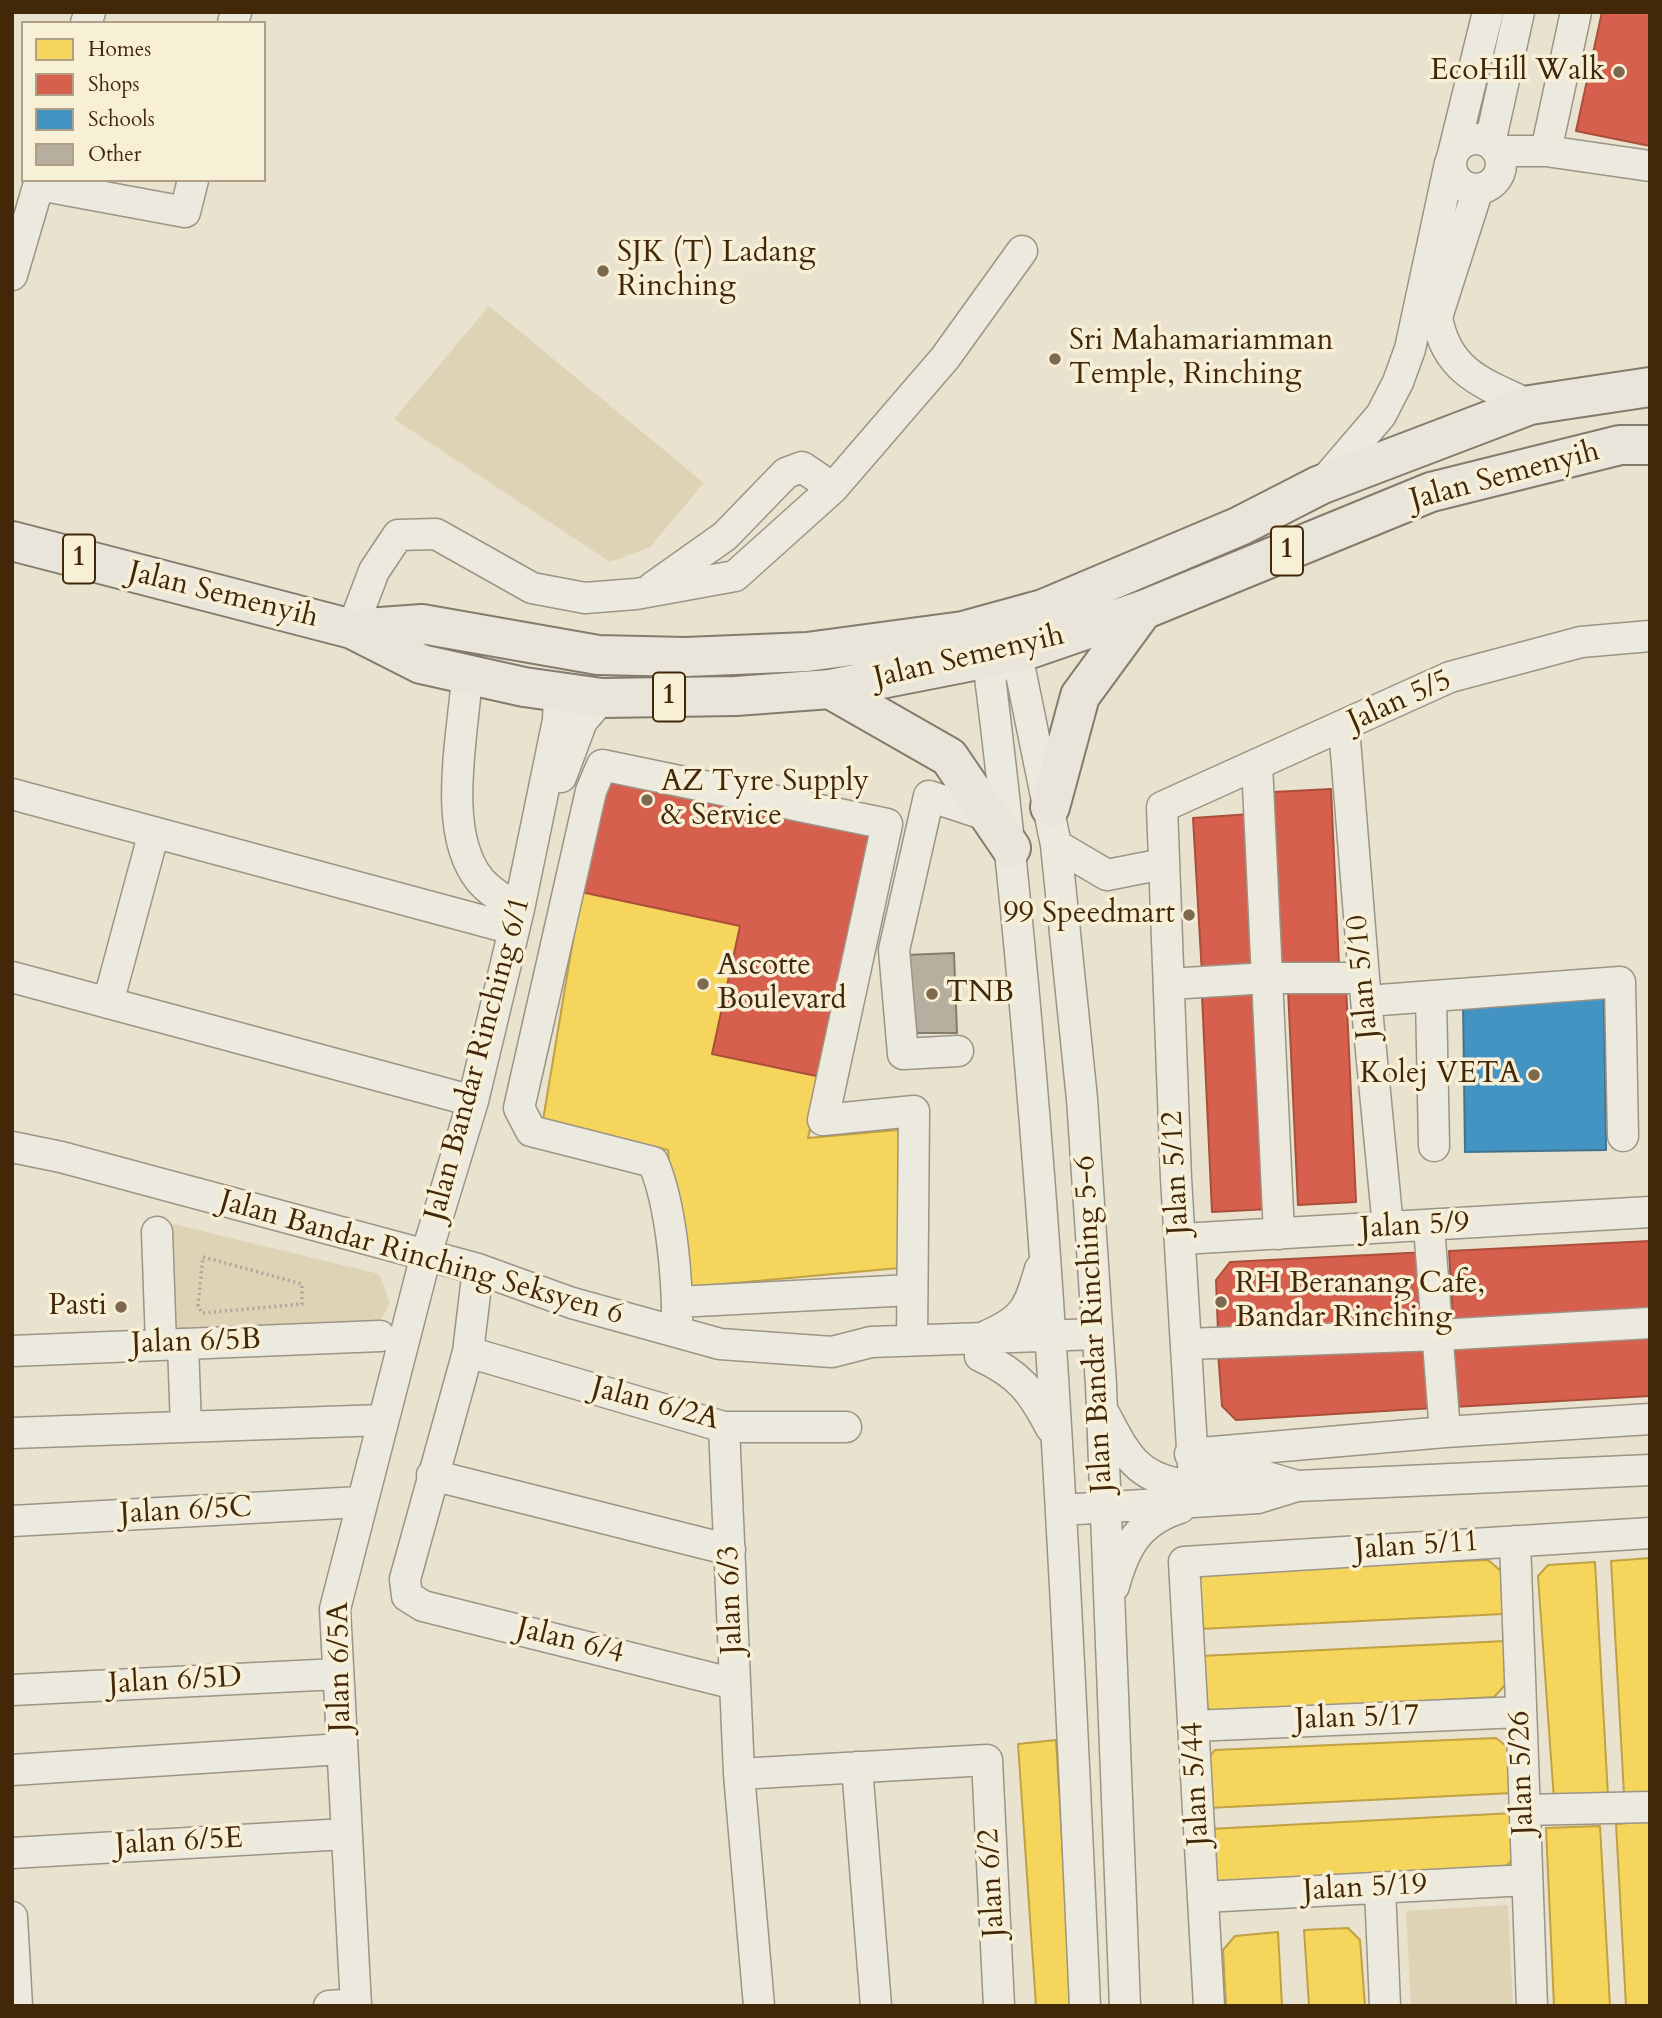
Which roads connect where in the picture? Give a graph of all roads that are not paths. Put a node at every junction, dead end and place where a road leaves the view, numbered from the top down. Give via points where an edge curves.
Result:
1 (1488, 12) edge
2 (1519, 12) edge
3 (1576, 12) edge
4 (1494, 146) junction
5 (1546, 151) junction
6 (1452, 157) junction
7 (1650, 166) edge
8 (192, 182) edge
9 (39, 183) edge
10 (1478, 189) junction
11 (1022, 251) dead end
12 (12, 275) edge
13 (1650, 387) edge
14 (1530, 405) junction
15 (1650, 445) edge
16 (1320, 485) junction
17 (833, 488) junction
18 (12, 541) edge
19 (645, 593) junction
20 (1044, 610) junction
21 (1143, 610) junction
22 (352, 629) junction
23 (963, 631) junction
24 (1650, 636) edge
25 (1004, 655) junction
26 (467, 674) junction
27 (830, 689) junction
28 (559, 694) junction
29 (602, 698) junction
30 (1344, 727) junction
31 (1257, 764) junction
32 (564, 771) junction
33 (596, 778) junction
34 (12, 794) edge
35 (1050, 807) junction
36 (1162, 807) joint
37 (989, 816) junction
38 (154, 832) junction
39 (1056, 845) junction
40 (1011, 848) junction
41 (528, 862) junction
42 (1163, 863) junction
43 (516, 919) junction
44 (12, 977) edge
45 (1268, 978) junction
46 (1169, 984) junction
47 (1365, 989) junction
48 (1430, 996) junction
49 (108, 1003) junction
50 (958, 1051) dead end
51 (473, 1101) junction
52 (1623, 1136) dead end
53 (1434, 1146) dead end
54 (21, 1153) edge
55 (1650, 1212) edge
56 (1388, 1227) junction
57 (1429, 1227) junction
58 (157, 1231) dead end
59 (1279, 1234) junction
60 (356, 1236) junction
61 (1181, 1239) junction
62 (1045, 1251) junction
63 (426, 1255) junction
64 (478, 1269) junction
65 (911, 1290) junction
66 (415, 1298) junction
67 (677, 1302) junction
68 (1650, 1323) edge
69 (677, 1332) junction
70 (380, 1335) dead end
71 (1438, 1335) junction
72 (912, 1340) junction
73 (1098, 1343) junction
74 (172, 1344) junction
75 (1186, 1344) junction
76 (1050, 1345) junction
77 (981, 1347) junction
78 (12, 1351) edge
79 (468, 1352) junction
80 (832, 1352) junction
81 (1101, 1408) junction
82 (1650, 1419) edge
83 (382, 1420) junction
84 (186, 1427) junction
85 (724, 1427) junction
86 (846, 1427) dead end
87 (1445, 1432) junction
88 (12, 1433) edge
89 (1056, 1440) junction
90 (1650, 1470) edge
91 (432, 1475) junction
92 (1190, 1480) junction
93 (1105, 1499) junction
94 (360, 1502) junction
95 (1060, 1502) junction
96 (12, 1521) edge
97 (1650, 1533) edge
98 (1514, 1541) junction
99 (730, 1550) junction
100 (1184, 1562) joint
101 (1109, 1605) junction
102 (338, 1674) junction
103 (735, 1684) junction
104 (12, 1690) edge
105 (1521, 1713) junction
106 (1193, 1726) junction
107 (342, 1749) junction
108 (857, 1767) junction
109 (12, 1770) edge
110 (739, 1774) junction
111 (1650, 1807) edge
112 (1525, 1810) junction
113 (346, 1834) junction
114 (12, 1853) edge
115 (1527, 1880) junction
116 (1380, 1888) junction
117 (1203, 1898) junction
118 (12, 1917) edge
119 (15, 2005) edge
120 (347, 2005) edge
121 (759, 2006) edge
122 (876, 2006) edge
123 (999, 2006) edge
124 (1086, 2006) edge
125 (1125, 2006) edge
126 (1209, 2006) edge
127 (1385, 2006) edge
128 (1532, 2006) edge

1 - 6 street
2 - 4 street
3 - 5 street
4 - 5 street
4 - 6 street via 1479,139 1465,141
4 - 10 street via 1501,161 1499,172 1491,184
5 - 7 street
6 - 10 street via 1454,177 1464,187
6 - 16 street via 1410,349 1398,383 1381,415
8 - 9 street via 185,212
9 - 12 street
10 - 14 street via 1437,317 1439,333 1449,355 1462,368 1483,384
11 - 17 street via 945,358
13 - 14 main road, Jalan Semenyih
14 - 16 main road, Jalan Semenyih
15 - 21 main road, Jalan Semenyih / 1 via 1620,445 1431,492
16 - 20 main road, Jalan Semenyih via 1240,526
17 - 19 street via 735,576
17 - 19 street via 802,467 786,473 725,536
18 - 22 main road, Jalan Semenyih / 1
19 - 22 street via 585,598 532,588 436,534 398,535 374,571
20 - 23 main road, Jalan Semenyih
20 - 25 street, Jalan Bandar Rinching 5-6
21 - 25 main road, Jalan Semenyih / 1
21 - 35 main road via 1080,696
22 - 23 main road, Jalan Semenyih / 1 via 422,624 598,655 686,657 807,652
22 - 26 main road, Jalan Semenyih / 1 via 421,664
23 - 25 street, Jalan Bandar Rinching 5-6
24 - 30 street, Jalan 5/5 via 1581,642 1450,677
25 - 27 main road, Jalan Semenyih / 1
25 - 35 street, Jalan Bandar Rinching 5-6 via 1020,668
25 - 40 street, Jalan Bandar Rinching 5-6 via 990,677
26 - 28 main road, Jalan Semenyih / 1
26 - 43 street via 458,810 462,838 480,880
27 - 29 main road, Jalan Semenyih / 1
27 - 37 main road via 949,757
28 - 29 main road, Jalan Semenyih / 1
28 - 41 street, Jalan Bandar Rinching 6/1 via 558,720
29 - 32 street, Jalan Bandar Rinching 6/1 via 582,721
30 - 31 street, Jalan 5/5
30 - 47 street, Jalan 5/10
31 - 36 street, Jalan 5/5
31 - 45 street
32 - 33 street
32 - 41 street, Jalan Bandar Rinching 6/1 via 543,835
33 - 65 street via 887,824 823,1120 914,1111
33 - 67 street via 519,1108 531,1131 653,1162 665,1190
34 - 38 street
35 - 39 street, Jalan Bandar Rinching 5-6
36 - 42 street, Jalan 5/12
37 - 40 main road
37 - 50 street via 929,796 894,950 903,1054
38 - 43 street
38 - 49 street
39 - 42 street via 1107,875
39 - 73 street, Jalan Bandar Rinching 5-6 via 1082,1099
40 - 62 street, Jalan Bandar Rinching 5-6
41 - 43 street, Jalan Bandar Rinching 6/1
42 - 46 street, Jalan 5/12
43 - 51 street, Jalan Bandar Rinching 6/1
44 - 49 street
45 - 46 street
45 - 47 street
45 - 59 street
46 - 61 street, Jalan 5/12
47 - 48 street
47 - 56 street, Jalan 5/10
48 - 52 street via 1620,982
48 - 53 street
49 - 51 street
51 - 63 street, Jalan Bandar Rinching 6/1
54 - 60 street, Jalan Bandar Rinching Seksyen 6
55 - 57 street, Jalan 5/9
56 - 57 street, Jalan 5/9
56 - 59 street, Jalan 5/9
57 - 71 street
58 - 74 street
59 - 61 street, Jalan 5/9
60 - 63 street, Jalan Bandar Rinching Seksyen 6
60 - 66 street via 407,1274
61 - 75 street, Jalan 5/12
62 - 76 street, Jalan Bandar Rinching 5-6
62 - 77 street via 1025,1312
63 - 64 street, Jalan Bandar Rinching Seksyen 6
63 - 66 street, Jalan 6/5A
64 - 66 street via 451,1272 430,1282
64 - 69 street, Jalan Bandar Rinching Seksyen 6 via 572,1303
64 - 79 street
65 - 67 street
65 - 72 street
66 - 83 street, Jalan 6/5A
67 - 69 street
68 - 71 street
69 - 80 street, Jalan Bandar Rinching Seksyen 6 via 720,1344
70 - 74 street, Jalan 6/5B
71 - 75 street
71 - 87 street
72 - 77 street, Jalan Bandar Rinching Seksyen 6
72 - 80 street, Jalan Bandar Rinching Seksyen 6 via 871,1342
73 - 76 street, Jalan Bandar Rinching Seksyen 6
73 - 81 street, Jalan Bandar Rinching 5-6
74 - 78 street, Jalan 6/5B
74 - 84 street
75 - 92 street, Jalan 5/12
76 - 77 street, Jalan Bandar Rinching Seksyen 6
76 - 89 street, Jalan Bandar Rinching 5-6
77 - 80 street, Jalan Bandar Rinching Seksyen 6 via 868,1362
77 - 89 street via 1034,1394
79 - 85 street, Jalan 6/2A
79 - 91 street
81 - 92 street via 1138,1468 1156,1479
81 - 93 street, Jalan Bandar Rinching 5-6
82 - 87 street
83 - 84 street
83 - 94 street, Jalan 6/5A
84 - 88 street
85 - 86 street, Jalan 6/2A
85 - 99 street, Jalan 6/3
87 - 92 street
89 - 95 street, Jalan Bandar Rinching 5-6
90 - 92 street via 1297,1486 1260,1475
91 - 99 street
91 - 103 street, Jalan 6/4 via 405,1579 407,1596 423,1606
92 - 93 street
92 - 101 street via 1161,1514 1137,1532
93 - 95 street
93 - 101 street, Jalan Bandar Rinching 5-6
94 - 96 street, Jalan 6/5C
94 - 102 street, Jalan 6/5A via 335,1609
95 - 124 street, Jalan Bandar Rinching 5-6
97 - 98 street, Jalan 5/11
98 - 100 street, Jalan 5/11
98 - 105 street, Jalan 5/26
99 - 103 street, Jalan 6/3
100 - 106 street, Jalan 5/44
101 - 125 street, Jalan Bandar Rinching 5-6
102 - 104 street, Jalan 6/5D
102 - 107 street, Jalan 6/5A
103 - 110 street, Jalan 6/3
105 - 106 street, Jalan 5/17
105 - 112 street, Jalan 5/26
106 - 117 street, Jalan 5/44
107 - 109 street
107 - 113 street, Jalan 6/5A
108 - 110 street
108 - 122 street
108 - 123 street, Jalan 6/2 via 987,1760
110 - 121 street, Jalan 6/3
111 - 112 street
112 - 115 street, Jalan 5/26
113 - 114 street, Jalan 6/5E
113 - 120 street, Jalan 6/5A
115 - 116 street, Jalan 5/19
115 - 128 street, Jalan 5/26
116 - 117 street, Jalan 5/19
116 - 127 street
117 - 126 street, Jalan 5/44
118 - 119 street

